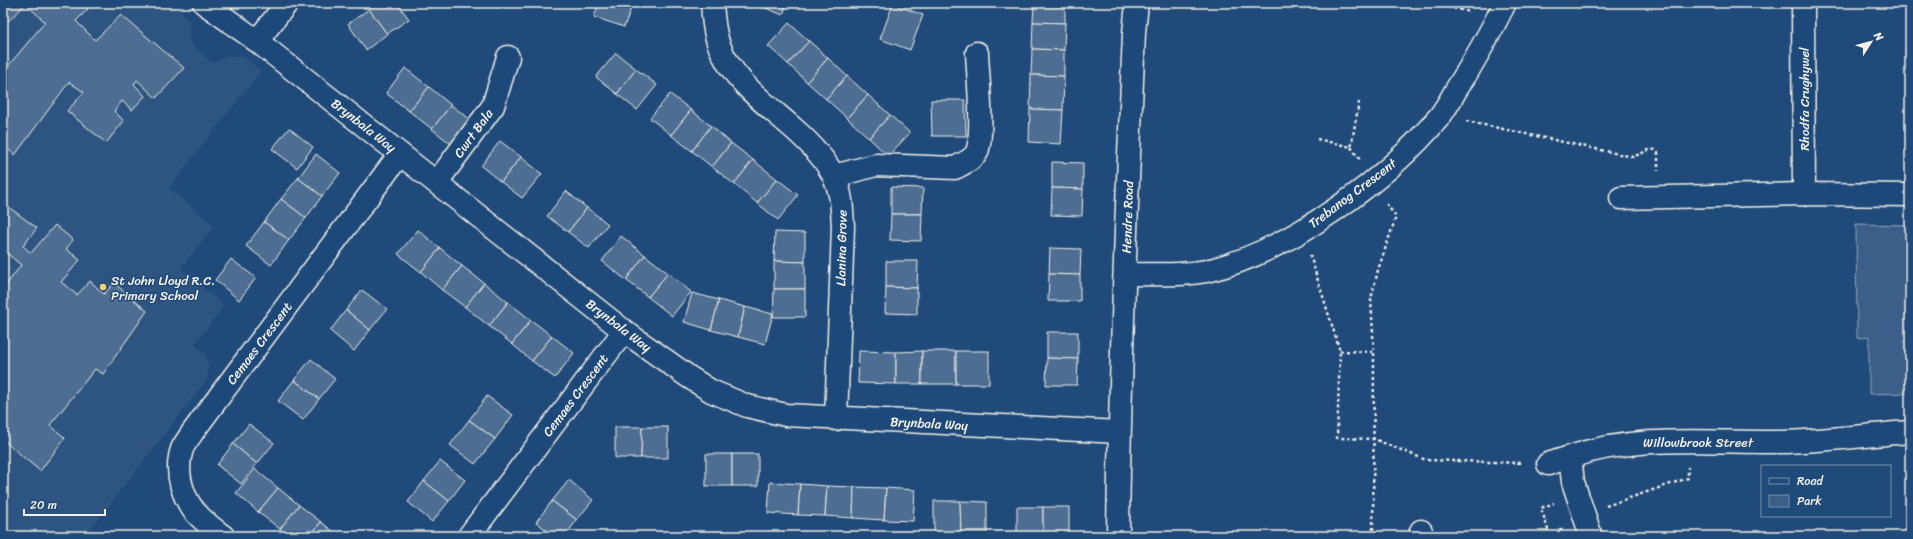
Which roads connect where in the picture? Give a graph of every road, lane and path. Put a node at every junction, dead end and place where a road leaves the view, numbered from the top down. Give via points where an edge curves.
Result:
1 (204, 3) edge
2 (287, 3) edge
3 (712, 3) edge
4 (1138, 3) edge
5 (1430, 3) edge
6 (1803, 3) edge
7 (1501, 11) edge
8 (257, 41) junction
9 (977, 53) dead end
10 (508, 57) dead end
11 (1359, 102) dead end
12 (1440, 115) junction
13 (1316, 139) dead end
14 (400, 154) junction
15 (834, 176) junction
16 (1658, 176) dead end
17 (437, 182) junction
18 (1370, 183) junction
19 (1804, 194) junction
20 (1910, 195) edge
21 (1621, 198) dead end
22 (1302, 230) junction
23 (1124, 274) junction
24 (624, 331) junction
25 (1340, 351) junction
26 (1374, 352) junction
27 (836, 419) junction
28 (1119, 432) junction
29 (1910, 432) edge
30 (1374, 439) junction
31 (1689, 442) junction
32 (1570, 457) junction
33 (1548, 464) joint
34 (1577, 494) junction
35 (1584, 514) junction
36 (223, 536) edge
37 (469, 536) edge
38 (1118, 536) edge
39 (1373, 536) edge
40 (1550, 536) edge
41 (1591, 536) edge

1 - 8 street, Brynbala Way
2 - 8 street
3 - 15 street, Llanina Grove via 719,46 734,72 802,136 820,155
4 - 23 street, Hendre Road via 1134,32
5 - 7 path
6 - 19 street, Rhodfa Crughywel
7 - 12 street, Trebanog Crescent via 1477,58
8 - 14 street, Brynbala Way
9 - 15 street via 980,138 976,153 966,162 954,168 876,165
10 - 17 street, Cwrt Bala via 493,106
11 - 13 path via 1351,148
12 - 16 path via 1612,154 1633,157 1651,149 1655,150 1658,153
12 - 18 street, Trebanog Crescent via 1406,152
14 - 17 street, Brynbala Way
14 - 36 street, Cemaes Crescent via 182,449 178,469 180,484 188,502 199,517
15 - 27 street, Llanina Grove via 842,198 843,227
17 - 24 street, Brynbala Way
18 - 22 street, Trebanog Crescent
18 - 26 path via 1396,217 1371,299
19 - 20 street
19 - 21 street
22 - 23 street, Trebanog Crescent via 1277,245 1237,263 1205,271
22 - 25 path
23 - 28 street, Hendre Road
24 - 27 street, Brynbala Way via 689,377 712,391 747,406 786,415
24 - 37 street, Cemaes Crescent
25 - 26 path
25 - 30 path via 1337,438
26 - 30 path
27 - 28 street, Brynbala Way
28 - 38 street, Hendre Road
29 - 31 street, Willowbrook Street via 1782,442
30 - 33 path via 1426,460
30 - 39 path
31 - 32 street, Willowbrook Street via 1637,442 1590,450
31 - 35 path via 1688,478
32 - 33 street, Willowbrook Street
32 - 34 street
34 - 35 street
34 - 40 path via 1541,508
35 - 41 street

